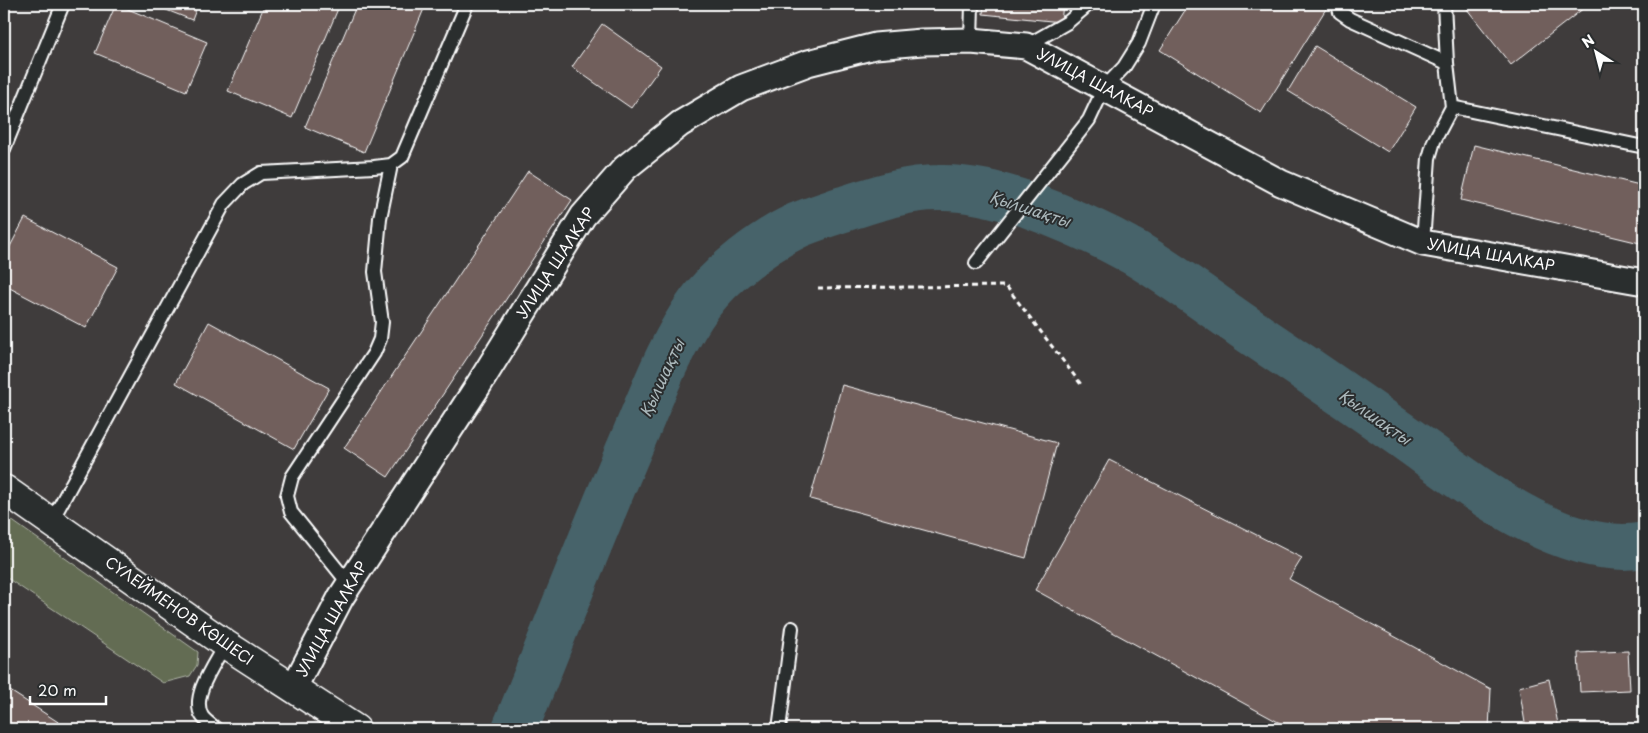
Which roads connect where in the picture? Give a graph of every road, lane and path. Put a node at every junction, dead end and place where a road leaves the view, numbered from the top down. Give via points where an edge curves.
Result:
1 (62, 4) edge
2 (467, 4) edge
3 (972, 4) edge
4 (1089, 4) edge
5 (1154, 4) edge
6 (1338, 4) edge
7 (1444, 4) edge
8 (971, 41) junction
9 (1026, 46) junction
10 (1447, 63) junction
11 (1104, 88) junction
12 (1452, 107) junction
13 (1644, 147) edge
14 (4, 149) edge
15 (391, 164) junction
16 (1422, 243) junction
17 (976, 263) dead end
18 (1644, 282) edge
19 (818, 288) dead end
20 (1083, 387) dead end
21 (4, 489) edge
22 (51, 522) junction
23 (349, 584) junction
24 (792, 628) dead end
25 (225, 644) junction
26 (293, 689) junction
27 (216, 729) edge
28 (356, 729) edge
29 (779, 729) edge

1 - 14 lane
2 - 15 lane via 402,157
3 - 8 lane
4 - 9 lane via 1068,22
5 - 11 lane via 1129,59
6 - 10 lane via 1340,12 1350,19
7 - 10 lane
8 - 9 street, УЛИЦА ШАЛКАР
8 - 23 street, УЛИЦА ШАЛКАР via 875,46 808,63 741,88 680,124 625,168 583,216 478,386
9 - 11 street, УЛИЦА ШАЛКАР
10 - 12 lane
11 - 16 street, УЛИЦА ШАЛКАР via 1280,183
11 - 17 lane via 1089,120
12 - 13 lane
12 - 16 lane via 1429,158
15 - 22 lane via 374,168 261,173 243,184 224,204
15 - 23 lane via 380,218 375,272 382,322 380,339 292,477 287,496 291,512
16 - 18 street, УЛИЦА ШАЛКАР
19 - 20 path via 1006,286
21 - 22 street, СҮЛЕЙМЕНОВ КӨШЕСІ
22 - 25 street, СҮЛЕЙМЕНОВ КӨШЕСІ
23 - 26 street, УЛИЦА ШАЛКАР
24 - 29 lane
25 - 26 street, СҮЛЕЙМЕНОВ КӨШЕСІ
25 - 27 lane via 198,700 202,716
26 - 28 street, СҮЛЕЙМЕНОВ КӨШЕСІ

